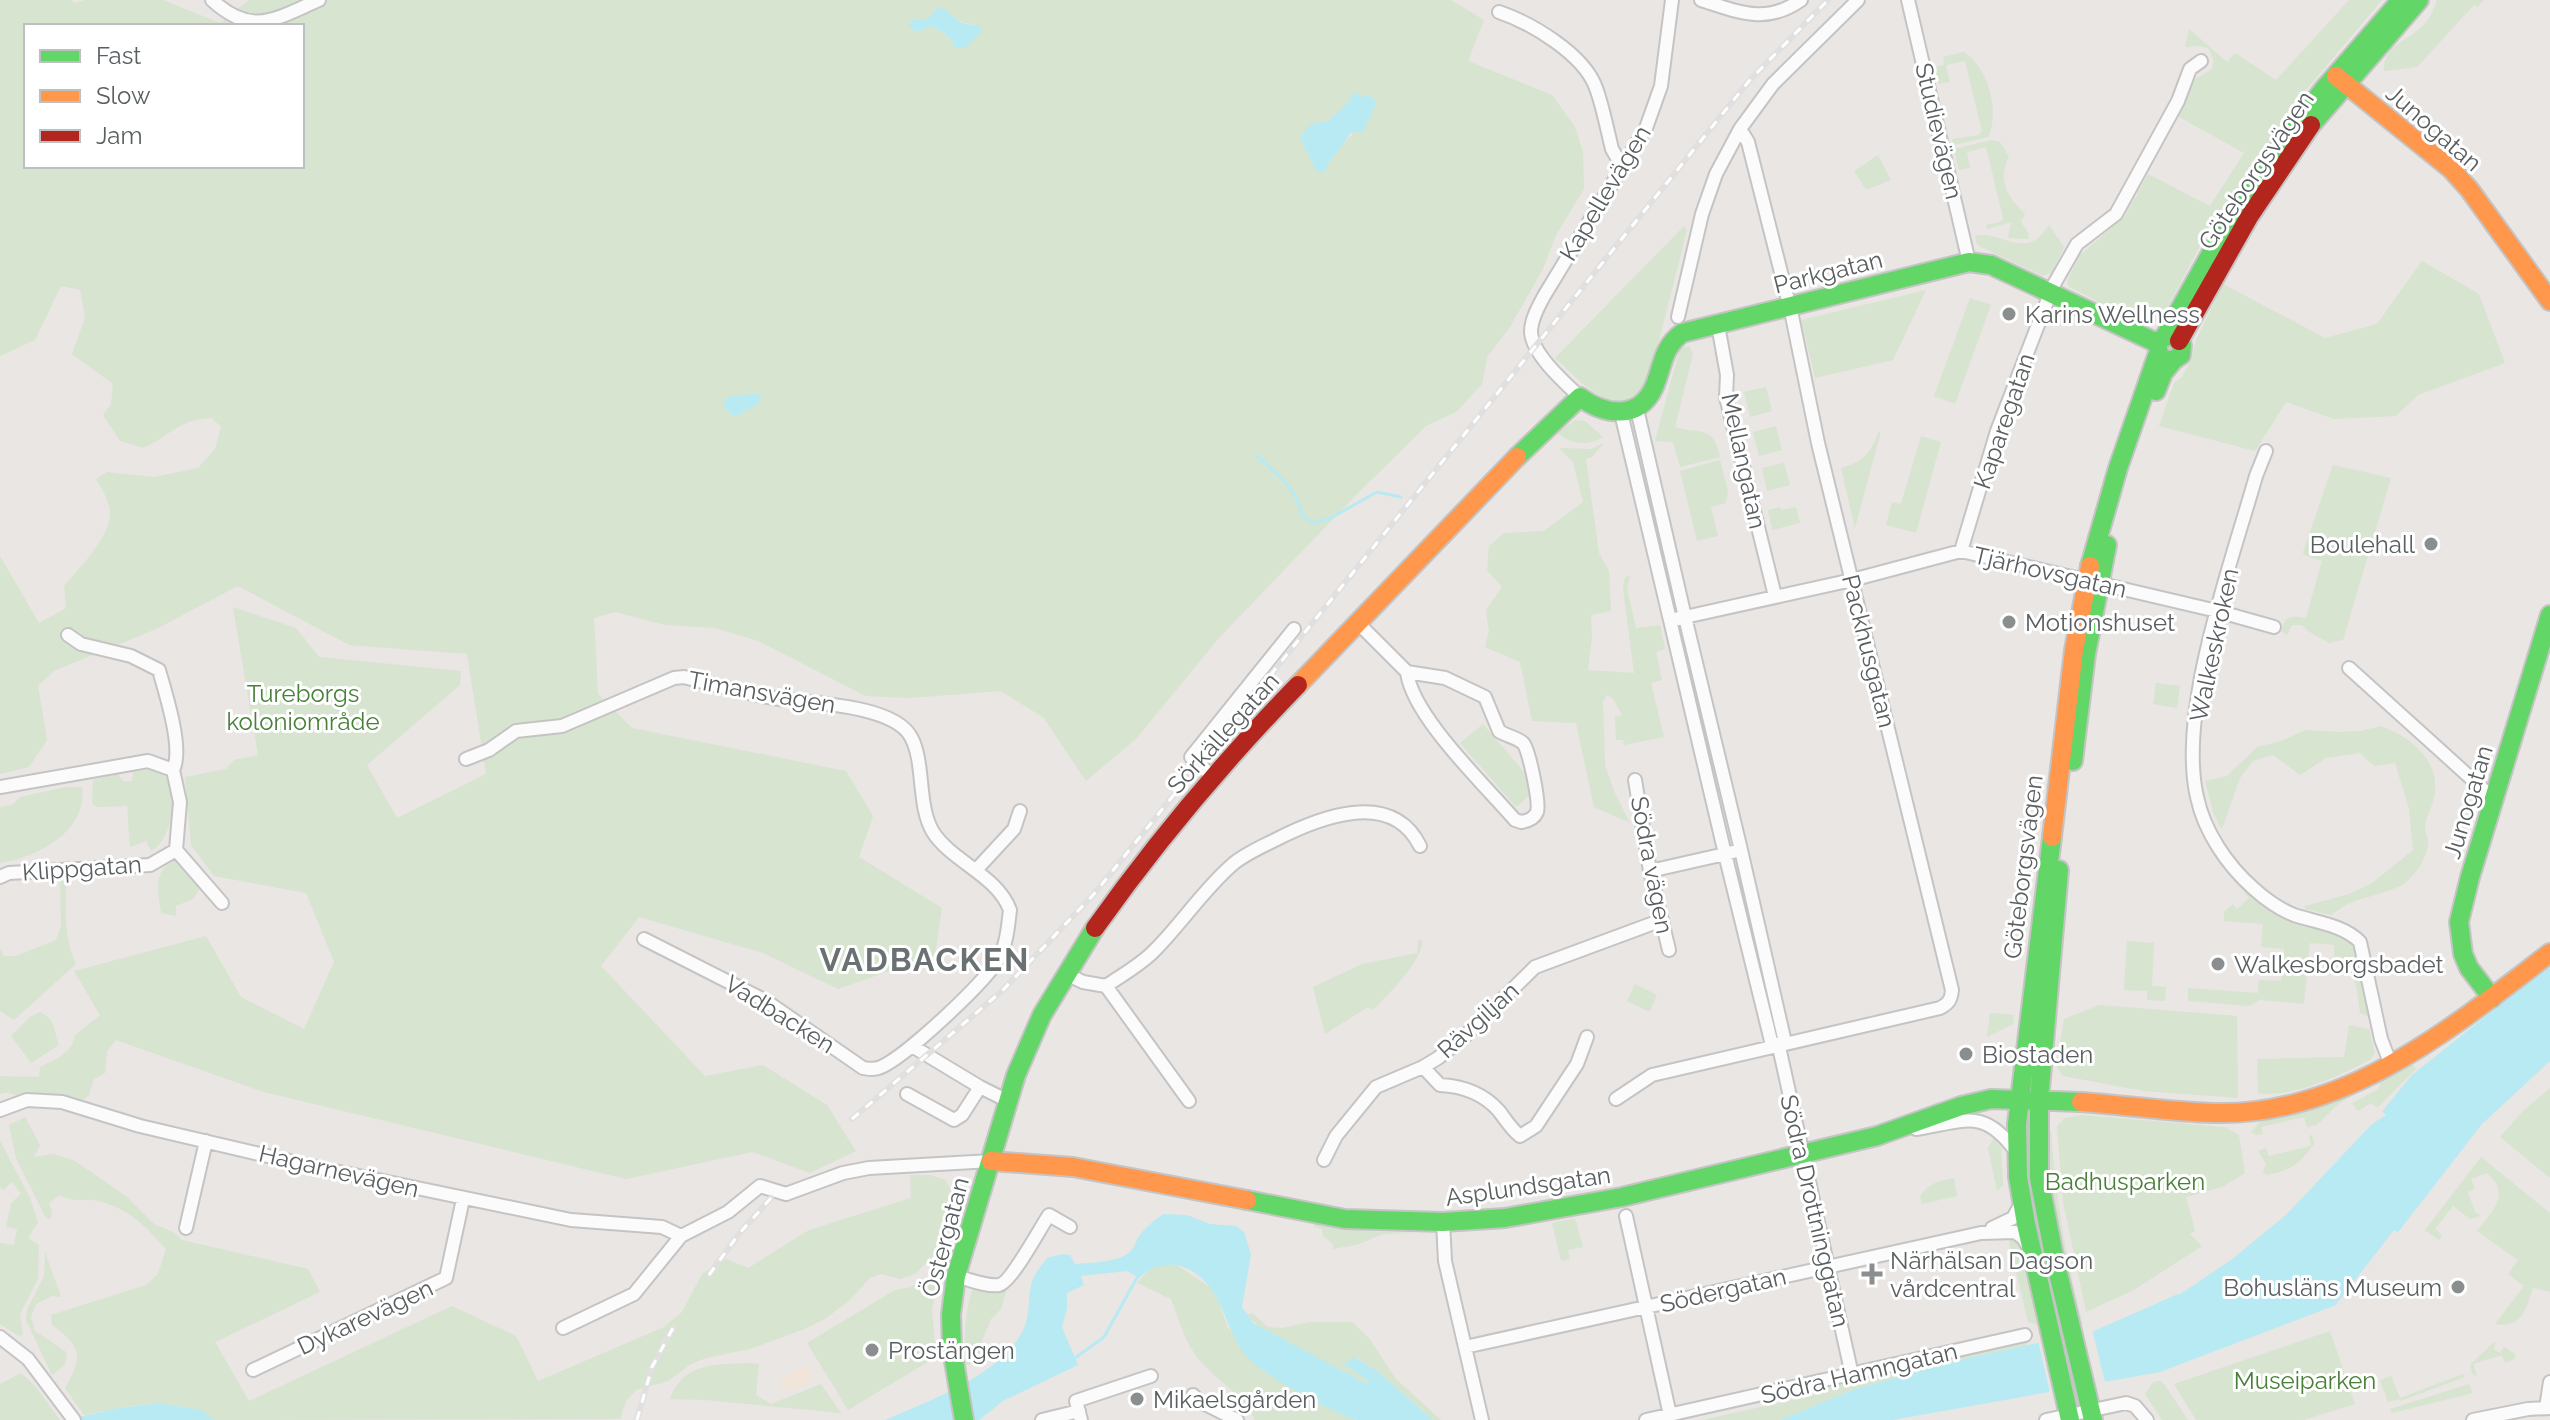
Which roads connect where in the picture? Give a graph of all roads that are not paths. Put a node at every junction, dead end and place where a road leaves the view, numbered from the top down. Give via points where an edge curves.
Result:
1 (212, 0) edge
2 (319, 0) edge
3 (1672, 0) edge
4 (1701, 0) edge
5 (1801, 0) edge
6 (1858, 0) edge
7 (1908, 0) edge
8 (2401, 0) edge
9 (2419, 0) edge
10 (1499, 12) dead end
11 (2201, 61) dead end
12 (2340, 79) junction
13 (1740, 129) junction
14 (1625, 163) junction
15 (1969, 262) junction
16 (2051, 292) junction
17 (2550, 301) edge
18 (1789, 307) junction
19 (1678, 317) dead end
20 (1718, 325) junction
21 (2166, 348) junction
22 (1580, 397) junction
23 (1629, 411) junction
24 (2266, 451) dead end
25 (1961, 551) junction
26 (1852, 580) junction
27 (2093, 582) junction
28 (1775, 596) junction
29 (2217, 611) junction
30 (2550, 615) edge
31 (1685, 617) junction
32 (1670, 620) junction
33 (1358, 623) junction
34 (2274, 627) dead end
35 (1294, 629) dead end
36 (68, 635) dead end
37 (2349, 668) dead end
38 (1407, 672) junction
39 (466, 759) dead end
40 (173, 770) junction
41 (1213, 777) junction
42 (1635, 780) dead end
43 (0, 787) edge
44 (2494, 799) junction
45 (1020, 811) dead end
46 (1420, 846) dead end
47 (176, 850) junction
48 (1741, 850) junction
49 (1725, 854) junction
50 (976, 870) junction
51 (1650, 871) junction
52 (0, 877) edge
53 (222, 903) dead end
54 (1662, 920) junction
55 (644, 939) dead end
56 (1669, 950) dead end
57 (2550, 953) edge
58 (1066, 974) junction
59 (1106, 986) junction
60 (2492, 998) junction
61 (1587, 1037) dead end
62 (912, 1046) junction
63 (1779, 1047) junction
64 (2391, 1065) junction
65 (1423, 1067) junction
66 (980, 1087) junction
67 (907, 1094) dead end
68 (1616, 1099) dead end
69 (2018, 1099) junction
70 (2039, 1100) junction
71 (1008, 1101) junction
72 (1189, 1101) dead end
73 (0, 1110) edge
74 (1877, 1136) junction
75 (206, 1141) junction
76 (1803, 1153) junction
77 (2017, 1153) junction
78 (1324, 1160) dead end
79 (991, 1161) junction
80 (463, 1199) junction
81 (2022, 1202) junction
82 (1626, 1216) dead end
83 (1443, 1222) junction
84 (1070, 1227) dead end
85 (186, 1228) dead end
86 (1981, 1233) junction
87 (681, 1236) junction
88 (2031, 1253) junction
89 (1828, 1267) junction
90 (956, 1276) junction
91 (1647, 1307) junction
92 (563, 1328) dead end
93 (2025, 1335) dead end
94 (0, 1337) edge
95 (1465, 1347) junction
96 (253, 1370) dead end
97 (1852, 1375) junction
98 (1151, 1376) dead end
99 (2550, 1382) edge
100 (1193, 1395) dead end
101 (2548, 1408) edge
102 (1670, 1415) junction
103 (2091, 1415) edge
104 (1080, 1416) edge
105 (2070, 1418) edge
106 (74, 1420) edge
107 (964, 1420) edge
108 (1042, 1420) edge
109 (1237, 1420) edge
110 (1482, 1420) edge
111 (1646, 1420) edge
112 (2046, 1420) edge
113 (2147, 1420) edge
114 (2473, 1420) edge

1 - 2 street via 247,22 275,21
3 - 14 street, Kapellevägen via 1661,86 1646,128
4 - 5 street via 1763,15
6 - 13 street via 1773,84
7 - 15 street, Studievägen
8 - 12 street, Göteborgsvägen
9 - 12 street, Göteborgsvägen
10 - 14 street via 1542,33 1589,75 1612,149
11 - 16 street, Kaparegatan via 2190,69 2119,208 2077,244
12 - 17 street, Junogatan via 2451,169
12 - 21 street, Göteborgsvägen via 2278,147 2247,194 2217,241
13 - 18 street, Packhusgatan via 1748,142
13 - 19 street via 1707,201
14 - 22 street, Kapellevägen via 1534,317 1534,344
15 - 16 street, Parkgatan via 1986,263
15 - 18 street, Parkgatan
16 - 21 street, Parkgatan
16 - 25 street, Kaparegatan via 1997,431
18 - 20 street, Parkgatan
18 - 26 street, Packhusgatan
20 - 23 street, Parkgatan via 1672,337 1655,389
20 - 28 street, Mellangatan via 1726,397
21 - 27 street, Göteborgsvägen via 2117,471
22 - 23 street via 1596,409
22 - 33 street, Sörkällegatan
23 - 31 street, Södra Drottninggatan
23 - 32 street, Södra Drottninggatan
24 - 29 street, Walkeskroken
25 - 26 street, Tjärhovsgatan
25 - 27 street, Tjärhovsgatan
26 - 28 street, Tjärhovsgatan
26 - 63 street, Packhusgatan via 1951,997 1940,1008
27 - 29 street, Tjärhovsgatan
27 - 69 street, Göteborgsvägen via 2072,663
27 - 70 street, Göteborgsvägen
28 - 31 street, Tjärhovsgatan
29 - 34 street, Tjärhovsgatan
29 - 64 street, Walkeskroken via 2196,720 2194,772 2201,813 2220,849 2253,888 2291,914 2349,932 2360,942
30 - 44 street, Junogatan
31 - 32 street
31 - 48 street, Södra Drottninggatan
32 - 49 street, Södra Drottninggatan
33 - 38 street
33 - 41 street, Sörkällegatan
35 - 41 street via 1191,757
36 - 40 street, Klippgatan via 159,670 175,747
37 - 44 street
38 - 38 street via 1418,704 1515,820 1534,816 1537,801 1527,750 1499,731 1485,697 1445,678
39 - 50 street, Timansvägen via 516,731 562,726 674,678 779,699 838,704 890,720 908,733 929,824
40 - 43 street via 148,761
40 - 47 street, Klippgatan via 180,802
41 - 58 street, Sörkällegatan via 1133,874
42 - 51 street, Södra vägen
44 - 60 street, Junogatan via 2459,922 2469,968
45 - 50 street via 1014,829
46 - 59 street via 1400,822 1370,812 1331,816 1297,829 1235,862 1154,952
47 - 52 street, Klippgatan via 150,865
47 - 53 street
48 - 49 street
48 - 63 street, Södra Drottninggatan via 1784,1038
49 - 51 street
49 - 63 street, Södra Drottninggatan via 1771,1041
50 - 62 street, Timansvägen via 1008,905 1003,949 982,982
51 - 54 street, Södra vägen
54 - 56 street, Södra vägen
54 - 65 street, Rävgiljan via 1535,967 1464,1037
55 - 62 street, Vadbacken via 766,1001 863,1068 877,1069
57 - 60 street, Asplundsgatan
58 - 59 street
58 - 71 street, Sörkällegatan via 1032,1035
59 - 72 street
60 - 64 street, Asplundsgatan
61 - 65 street via 1577,1064 1536,1126 1520,1136 1478,1093 1440,1085
62 - 66 street
63 - 68 street via 1652,1075
63 - 76 street, Södra Drottninggatan
64 - 70 street, Asplundsgatan via 2324,1096 2251,1111
65 - 78 street, Rävgiljan via 1376,1087 1336,1136
66 - 67 street via 957,1120
66 - 71 street
69 - 70 street, Asplundsgatan
69 - 74 street, Asplundsgatan via 1961,1106
69 - 77 street, Göteborgsvägen
70 - 103 street, Göteborgsvägen via 2039,1178
71 - 79 street, Sörkällegatan
73 - 75 street, Hagarnevägen via 27,1100 62,1102
74 - 76 street, Asplundsgatan
74 - 77 street, Asplundsgatan via 1981,1121 1998,1129
75 - 80 street, Hagarnevägen
75 - 85 street
76 - 83 street, Asplundsgatan via 1565,1209
76 - 89 street, Södra Drottninggatan
77 - 81 street, Göteborgsvägen
79 - 83 street, Asplundsgatan via 1073,1167 1345,1219
79 - 87 street via 869,1168 786,1194 760,1186 728,1212
79 - 90 street, Östergatan
80 - 87 street, Hagarnevägen via 571,1220 649,1225
80 - 96 street, Dykarevägen via 446,1278
81 - 86 street, Södergatan via 2013,1218
81 - 88 street, Göteborgsvägen
82 - 91 street
83 - 95 street via 1445,1261
84 - 90 street via 1049,1215 1003,1284
86 - 88 street, Södergatan via 2015,1232
86 - 89 street, Södergatan
87 - 92 street via 634,1294
88 - 105 street, Göteborgsvägen
89 - 91 street, Södergatan
89 - 97 street, Södra Drottninggatan
90 - 107 street, Östergatan via 949,1327
91 - 95 street, Södergatan
91 - 102 street
93 - 97 street, Södra Hamngatan
94 - 106 street via 28,1359
95 - 110 street
97 - 102 street, Södra Hamngatan
98 - 104 street via 1076,1401
99 - 101 street
100 - 109 street
101 - 114 street
102 - 111 street, Södra Hamngatan
103 - 105 street
103 - 113 street via 2126,1403
104 - 108 street
105 - 112 street

